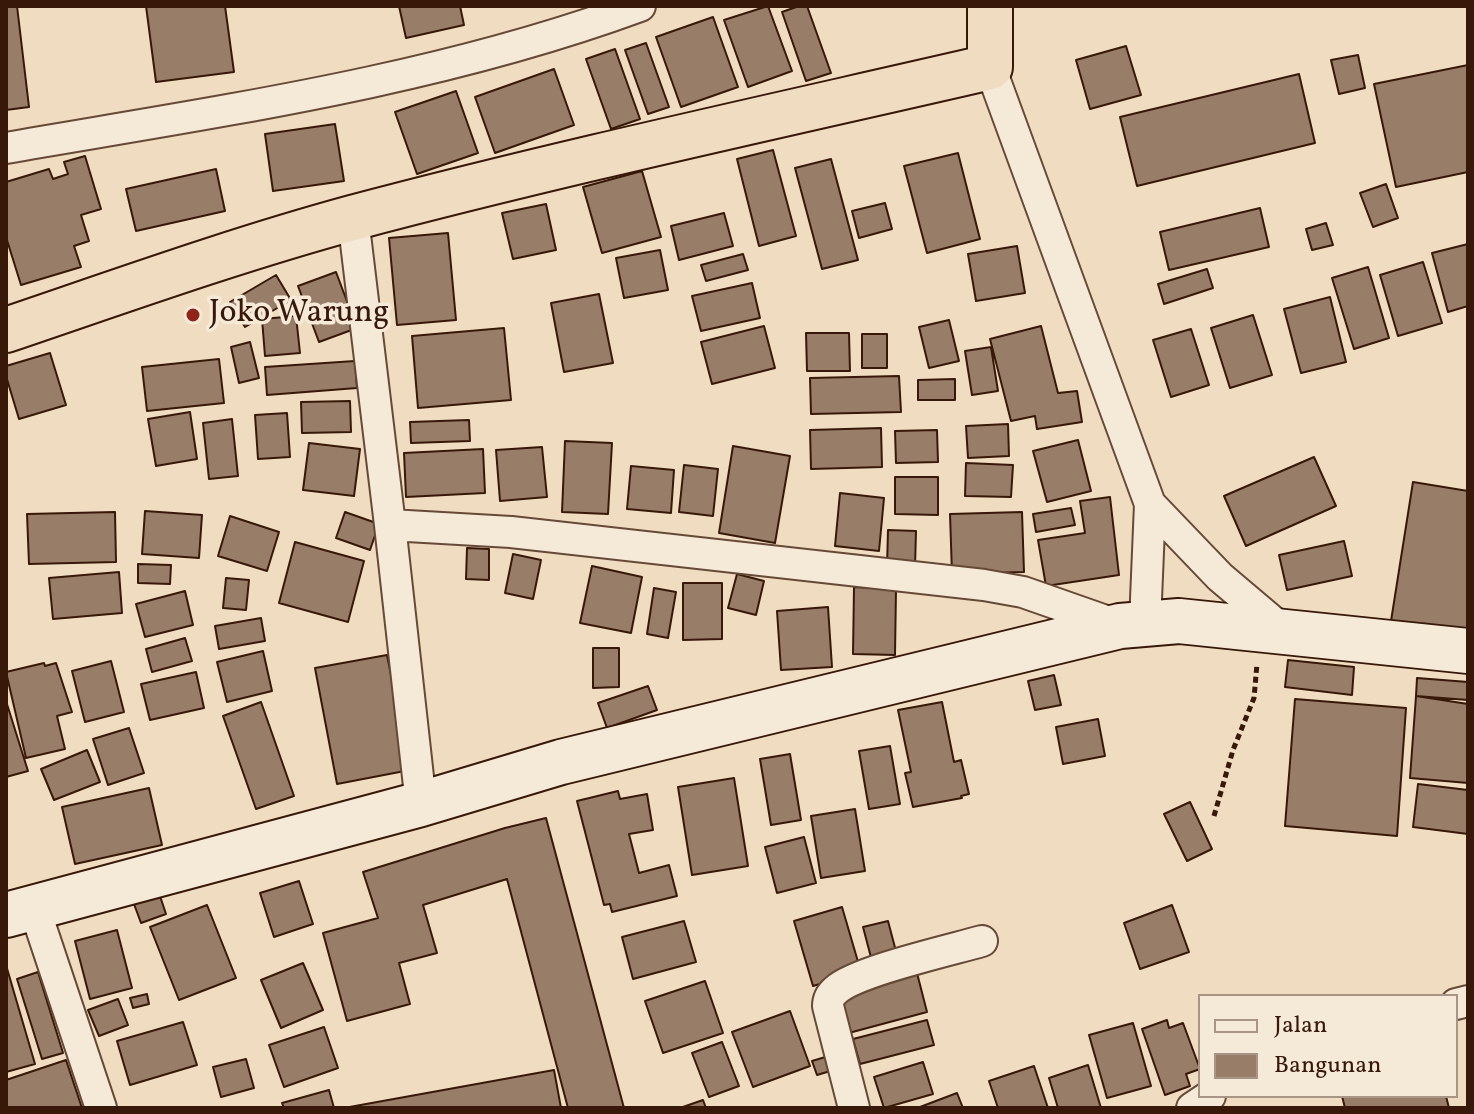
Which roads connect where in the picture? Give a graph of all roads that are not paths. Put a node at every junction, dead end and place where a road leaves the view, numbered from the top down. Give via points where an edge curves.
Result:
1 (640, 6) edge
2 (990, 6) edge
3 (990, 67) junction
4 (6, 148) edge
5 (353, 218) junction
6 (6, 330) edge
7 (1150, 504) junction
8 (390, 525) junction
9 (1133, 625) junction
10 (1273, 632) junction
11 (1468, 651) edge
12 (421, 804) junction
13 (20, 911) edge
14 (982, 941) dead end
15 (101, 1108) edge
16 (854, 1108) edge

1 - 4 street via 489,56 379,82
2 - 3 highway
3 - 5 highway
3 - 7 street
5 - 6 highway via 219,257
5 - 8 street
7 - 9 street
7 - 10 street
8 - 9 street via 511,532 984,585
8 - 12 street
9 - 10 street via 1179,621
9 - 12 street via 561,762
10 - 11 street
12 - 13 street
13 - 15 street
14 - 16 street via 876,972 831,996 828,1006

